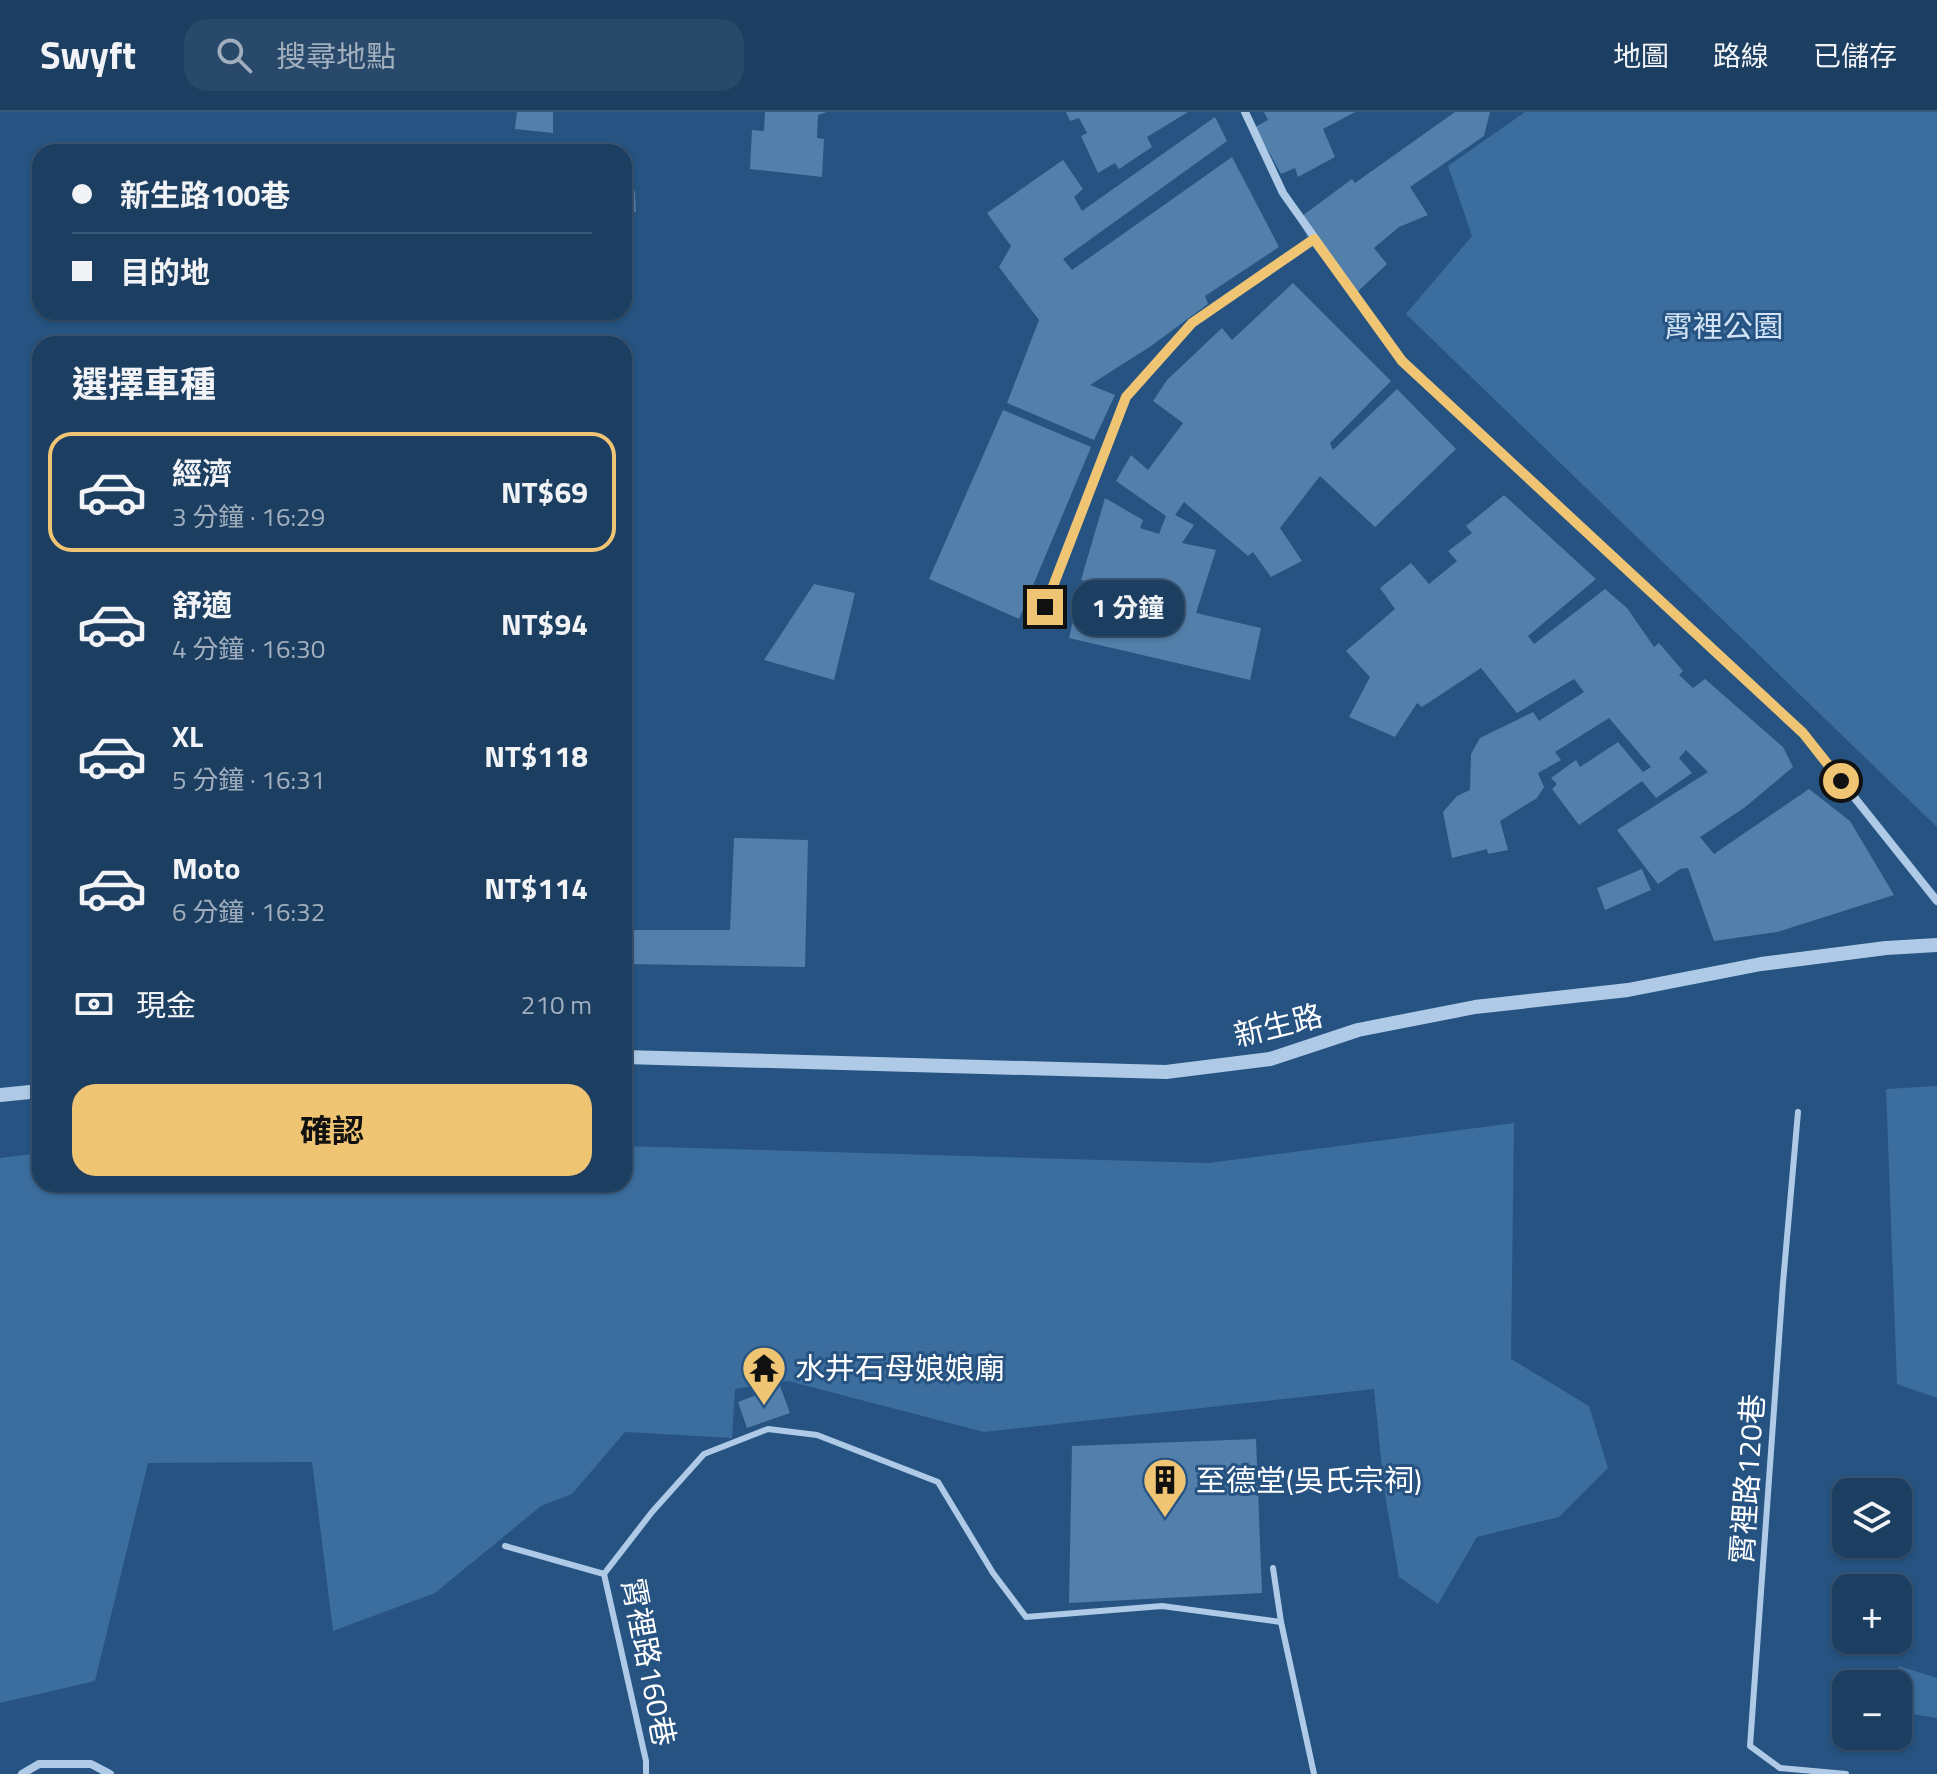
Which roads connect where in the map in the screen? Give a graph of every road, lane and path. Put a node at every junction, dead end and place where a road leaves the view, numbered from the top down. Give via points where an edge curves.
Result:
1 (1245, 112) edge
2 (1314, 239) junction
3 (1045, 607) dead end
4 (1937, 901) edge
5 (1937, 945) edge
6 (632, 1057) edge
7 (32, 1092) edge
8 (0, 1095) edge
9 (1798, 1112) dead end
10 (505, 1546) dead end
11 (1273, 1568) dead end
12 (604, 1574) junction
13 (1281, 1622) junction
14 (22, 1774) edge
15 (110, 1774) edge
16 (646, 1774) edge
17 (1314, 1774) edge
18 (1846, 1774) edge

1 - 2 street via 1283,193
2 - 3 lane via 1192,323 1126,397
2 - 4 street via 1402,361 1803,733
5 - 6 street, 新生路 via 1761,964 1628,990 1475,1007 1358,1030 1270,1059 1166,1072
7 - 8 street
9 - 18 lane, 霄裡路120巷 via 1750,1746 1780,1768
10 - 12 lane
11 - 13 lane
12 - 13 lane, 霄裡路160巷 via 704,1454 768,1429 817,1435 938,1482 1026,1617 1162,1606
12 - 16 lane, 霄裡路160巷
13 - 17 lane
14 - 15 street via 39,1764 91,1764

